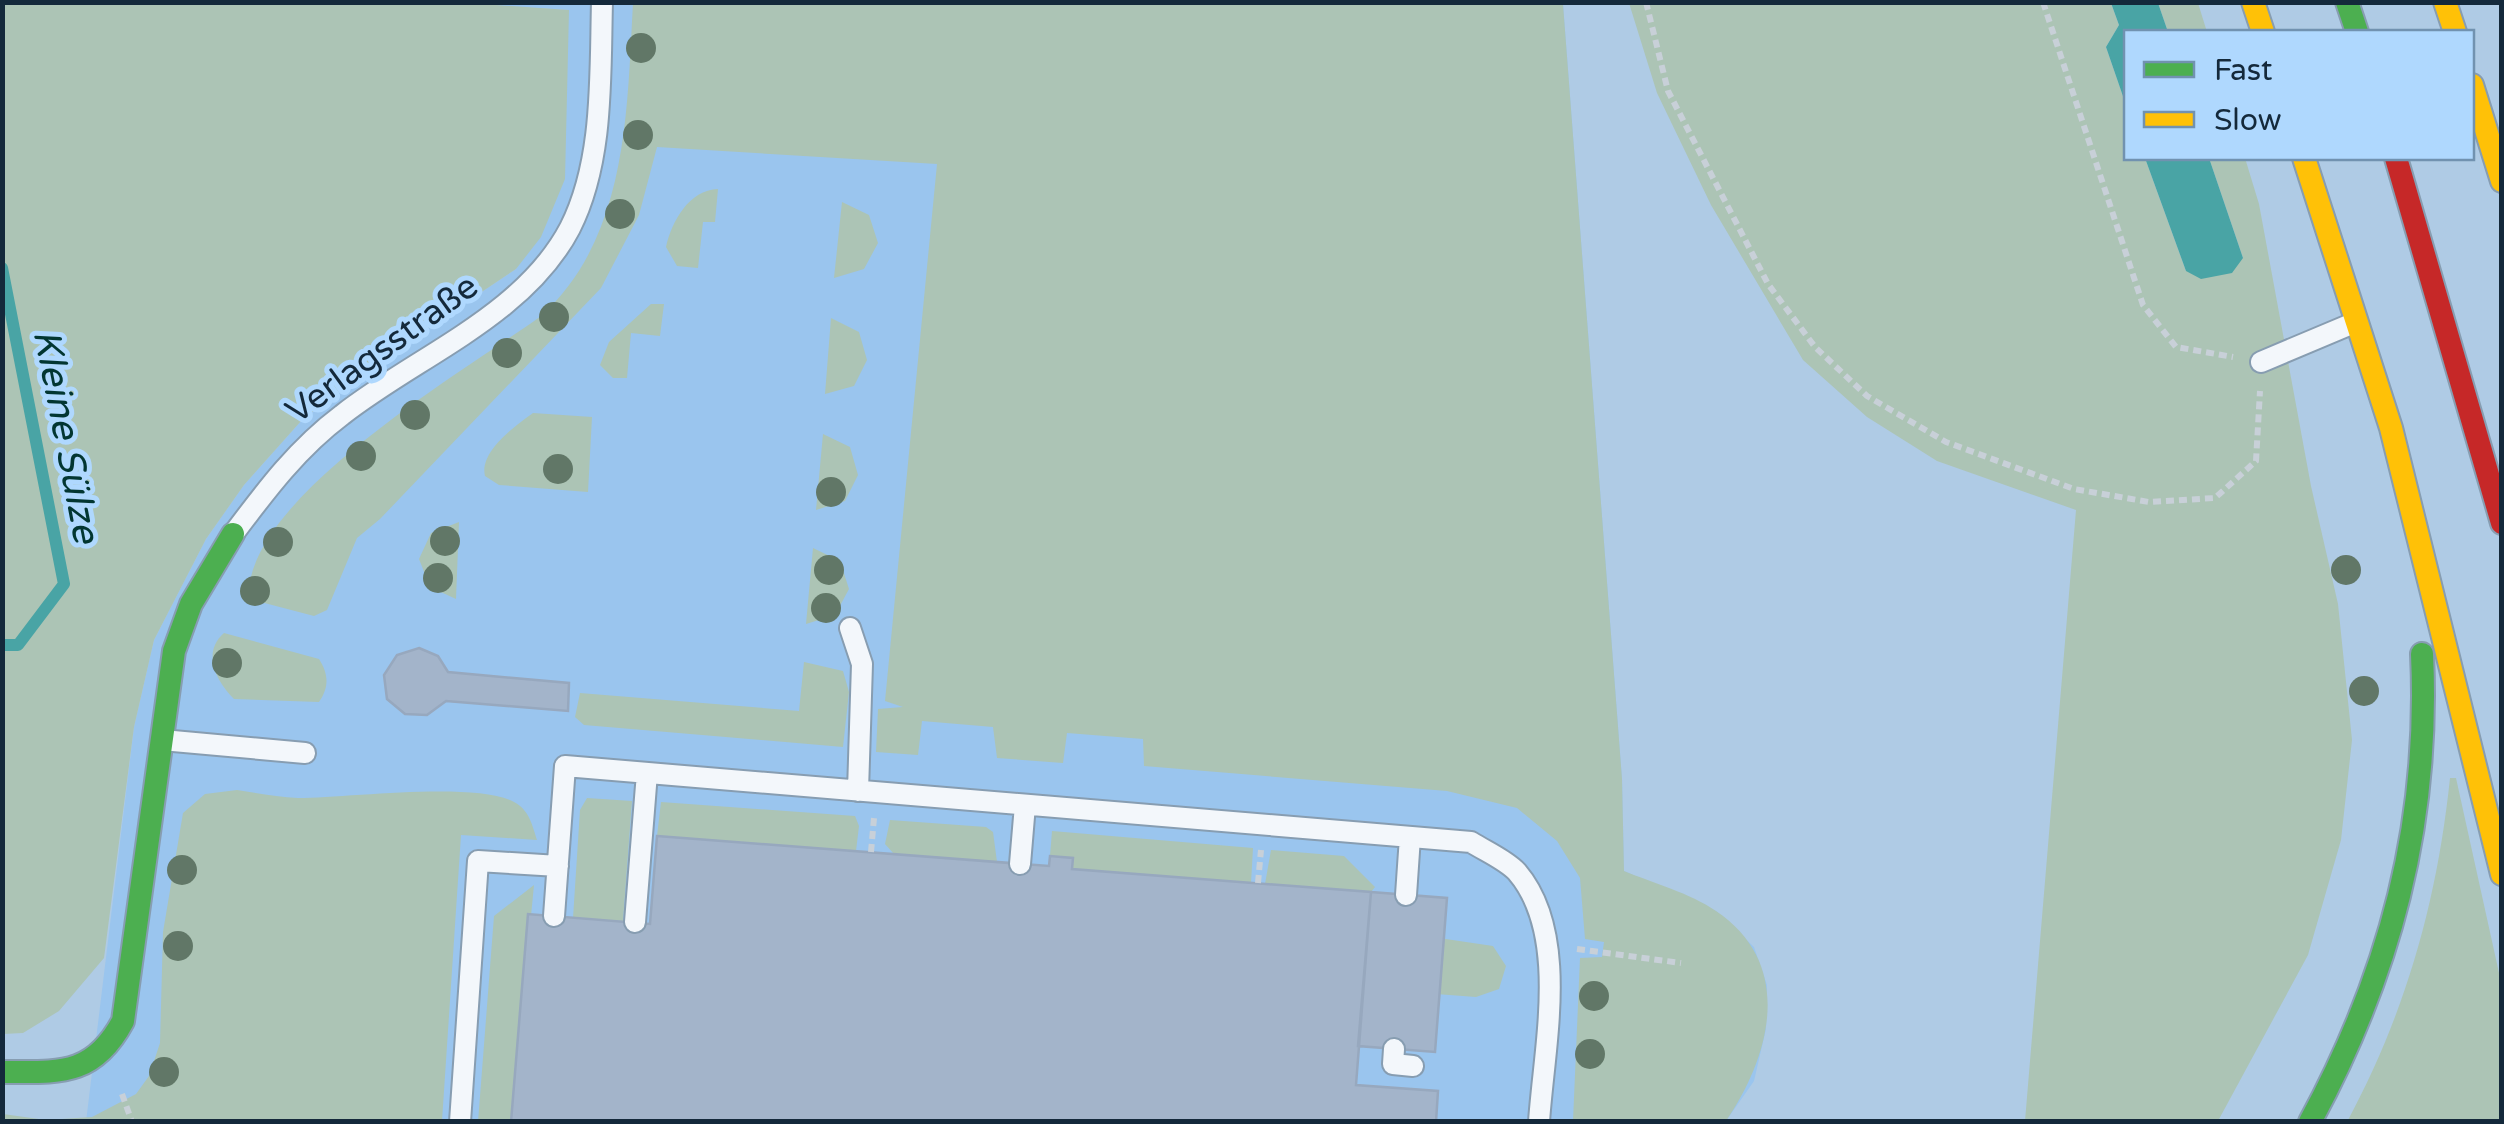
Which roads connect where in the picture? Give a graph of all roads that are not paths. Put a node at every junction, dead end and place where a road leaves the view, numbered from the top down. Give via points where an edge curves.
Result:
1 (602, 2) edge
2 (2252, 2) edge
3 (2347, 2) edge
4 (2445, 2) edge
5 (2263, 30) edge
6 (2356, 30) edge
7 (2454, 30) edge
8 (2474, 91) edge
9 (2305, 160) edge
10 (2397, 160) edge
11 (2502, 181) edge
12 (2357, 322) junction
13 (2261, 362) road end
14 (2390, 428) junction
15 (2502, 523) edge
16 (233, 534) joint
17 (850, 628) dead end
18 (158, 740) junction
19 (304, 753) dead end
20 (647, 773) junction
21 (858, 791) junction
22 (1025, 805) junction
23 (1410, 837) junction
24 (1020, 864) dead end
25 (558, 866) junction
26 (2502, 874) edge
27 (1406, 895) dead end
28 (554, 916) dead end
29 (635, 922) dead end
30 (1394, 1049) dead end
31 (1413, 1066) dead end
32 (6, 1072) edge
33 (460, 1122) edge
34 (1539, 1122) edge
35 (2310, 1122) edge

1 - 16 lane, Verlagsstraße via 586,184 552,258 497,310 402,370 307,444
2 - 5 main road
3 - 6 main road
4 - 7 main road
8 - 11 main road
9 - 12 main road
10 - 15 main road
12 - 13 lane
12 - 14 main road
14 - 26 main road
14 - 35 main road via 2426,700 2424,768 2380,970 2346,1056
16 - 18 main road, Verlagsstraße via 191,604 174,651
17 - 21 lane via 862,664
18 - 19 lane
18 - 32 main road, Verlagsstraße via 122,1020 112,1046 83,1068
20 - 21 lane
20 - 25 lane via 565,766
20 - 29 lane
21 - 22 lane
22 - 23 lane
22 - 24 lane
23 - 27 lane
23 - 34 lane via 1471,842 1516,870 1542,914 1550,949
25 - 28 lane
25 - 33 lane via 478,861
30 - 31 lane via 1392,1064

